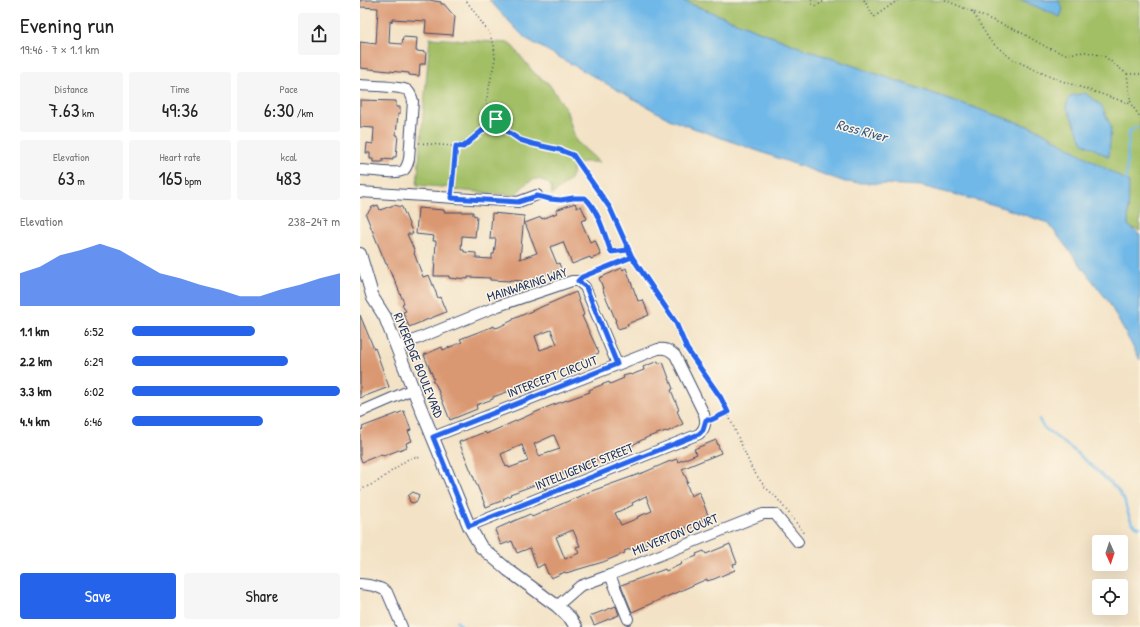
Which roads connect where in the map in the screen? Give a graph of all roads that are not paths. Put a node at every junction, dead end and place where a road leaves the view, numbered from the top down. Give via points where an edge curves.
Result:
1 (360, 85) edge
2 (360, 170) edge
3 (360, 192) edge
4 (537, 196) road end
5 (360, 254) edge
6 (397, 346) junction
7 (617, 364) junction
8 (413, 389) junction
9 (360, 412) edge
10 (705, 423) joint
11 (433, 437) junction
12 (469, 526) junction
13 (802, 538) road end
14 (610, 575) junction
15 (360, 584) edge
16 (557, 606) junction
17 (628, 619) dead end
18 (402, 627) edge
19 (576, 627) edge

1 - 2 street via 407,90 412,96 409,159 404,170
3 - 4 street via 518,202
5 - 6 street, RIVEREDGE BOULEVARD via 373,298 385,317
6 - 7 street, MAINWARING WAY via 498,306 578,281 586,287
6 - 8 street, RIVEREDGE BOULEVARD
7 - 10 street, INTERCEPT CIRCUIT via 658,349 666,348 671,351
7 - 11 street, INTERCEPT CIRCUIT
8 - 9 street
8 - 11 street, RIVEREDGE BOULEVARD
10 - 12 street, INTELLIGENCE STREET via 699,434
11 - 12 street, RIVEREDGE BOULEVARD
12 - 16 street, RIVEREDGE BOULEVARD via 481,547
13 - 14 street, MILVERTON COURT via 775,514 763,514
14 - 16 street, MILVERTON COURT via 580,586
14 - 17 street
15 - 18 street via 382,588 386,592
16 - 19 street, RIVEREDGE BOULEVARD

